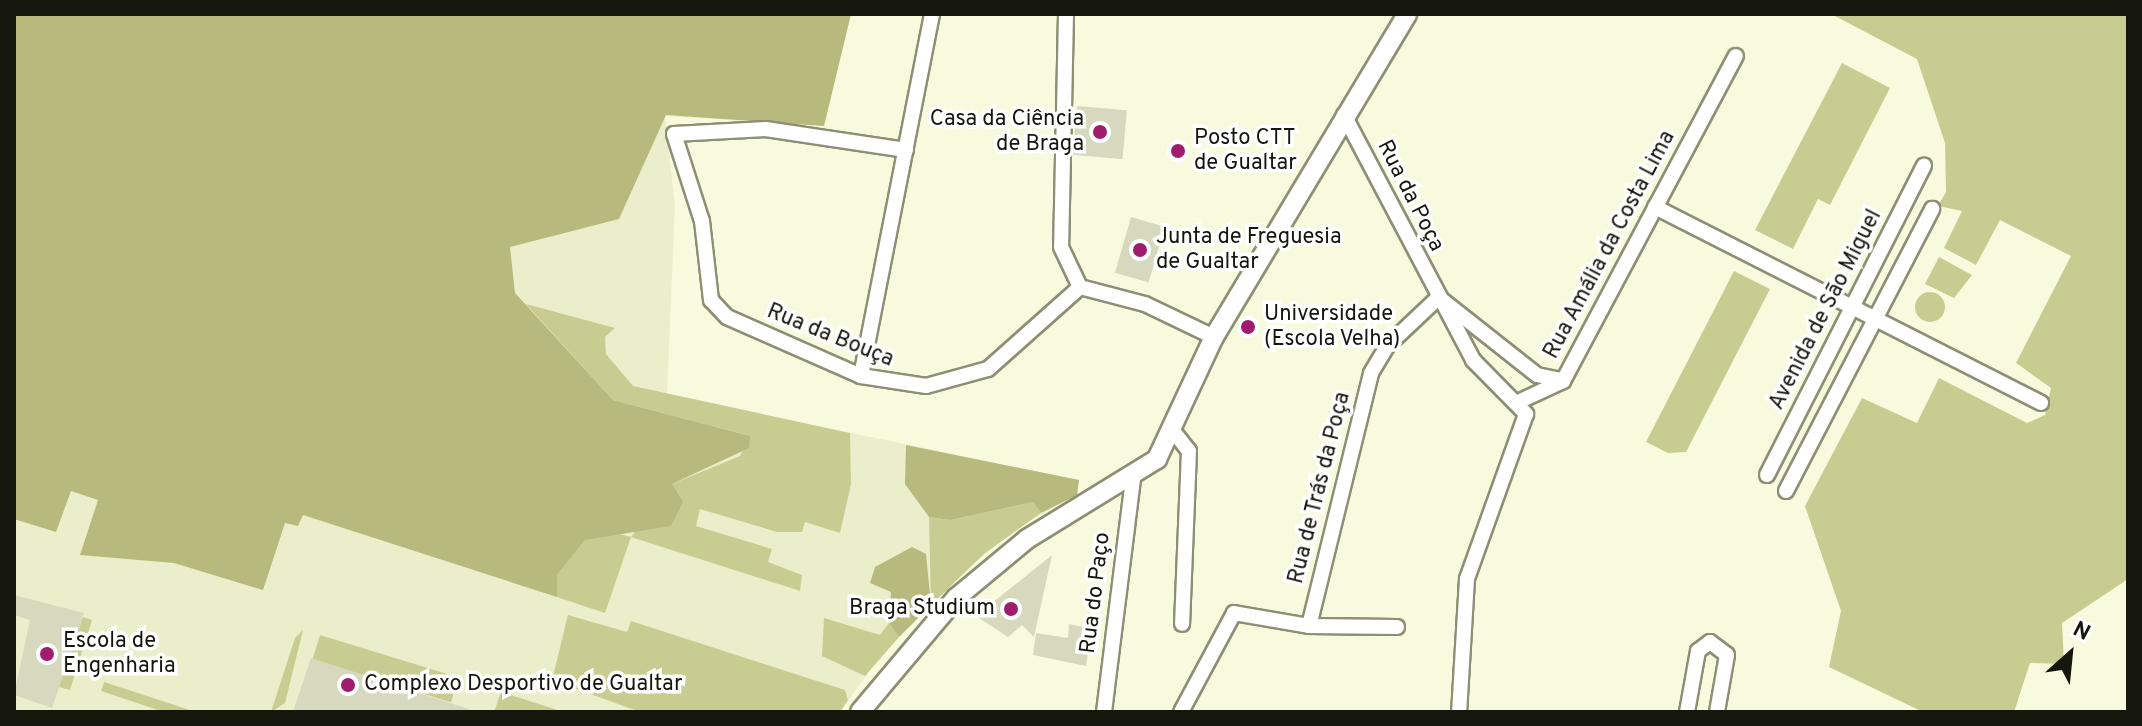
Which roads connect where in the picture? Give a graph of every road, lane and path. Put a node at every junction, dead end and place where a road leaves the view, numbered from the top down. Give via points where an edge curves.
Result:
1 (932, 14) edge
2 (1066, 14) edge
3 (1407, 14) edge
4 (1736, 56) dead end
5 (1344, 115) junction
6 (906, 150) junction
7 (1924, 165) dead end
8 (1655, 207) junction
9 (1932, 209) dead end
10 (1080, 287) junction
11 (1438, 298) junction
12 (1852, 307) junction
13 (1875, 320) junction
14 (1214, 337) junction
15 (861, 376) junction
16 (1563, 381) junction
17 (1518, 402) junction
18 (2041, 403) dead end
19 (1174, 432) junction
20 (1767, 475) dead end
21 (1133, 479) junction
22 (1786, 491) dead end
23 (1182, 624) dead end
24 (1309, 626) junction
25 (1397, 627) dead end
26 (860, 712) edge
27 (1104, 712) edge
28 (1181, 712) edge
29 (1459, 712) edge
30 (1687, 712) edge
31 (1717, 712) edge

1 - 6 street
2 - 10 street via 1061,247
3 - 5 street
4 - 8 street, Rua Amália da Costa Lima
5 - 11 street, Rua da Poça
5 - 14 street
6 - 15 street
6 - 15 street, Rua da Bouça via 766,129 674,134 702,221 711,300 739,323
7 - 12 street, Avenida de São Miguel
8 - 12 street
8 - 16 street, Rua Amália da Costa Lima
9 - 13 street
10 - 14 street via 1145,304
10 - 15 street, Rua da Bouça via 1026,340 954,383 895,385
11 - 16 street, Rua da Poça via 1537,375
11 - 17 street, Rua da Poça via 1473,360
11 - 24 street, Rua de Trás da Poça via 1387,346 1371,373
12 - 13 street
12 - 20 street, Avenida de São Miguel
13 - 18 street
13 - 22 street
14 - 19 street
16 - 17 street, Rua Amália da Costa Lima
17 - 29 street via 1524,428 1467,579
19 - 21 street
19 - 23 street via 1189,451 1191,489
21 - 26 street via 1027,539 956,598
21 - 27 street, Rua do Paço
24 - 25 street
24 - 28 street via 1234,613
30 - 31 street via 1698,651 1715,642 1727,655

